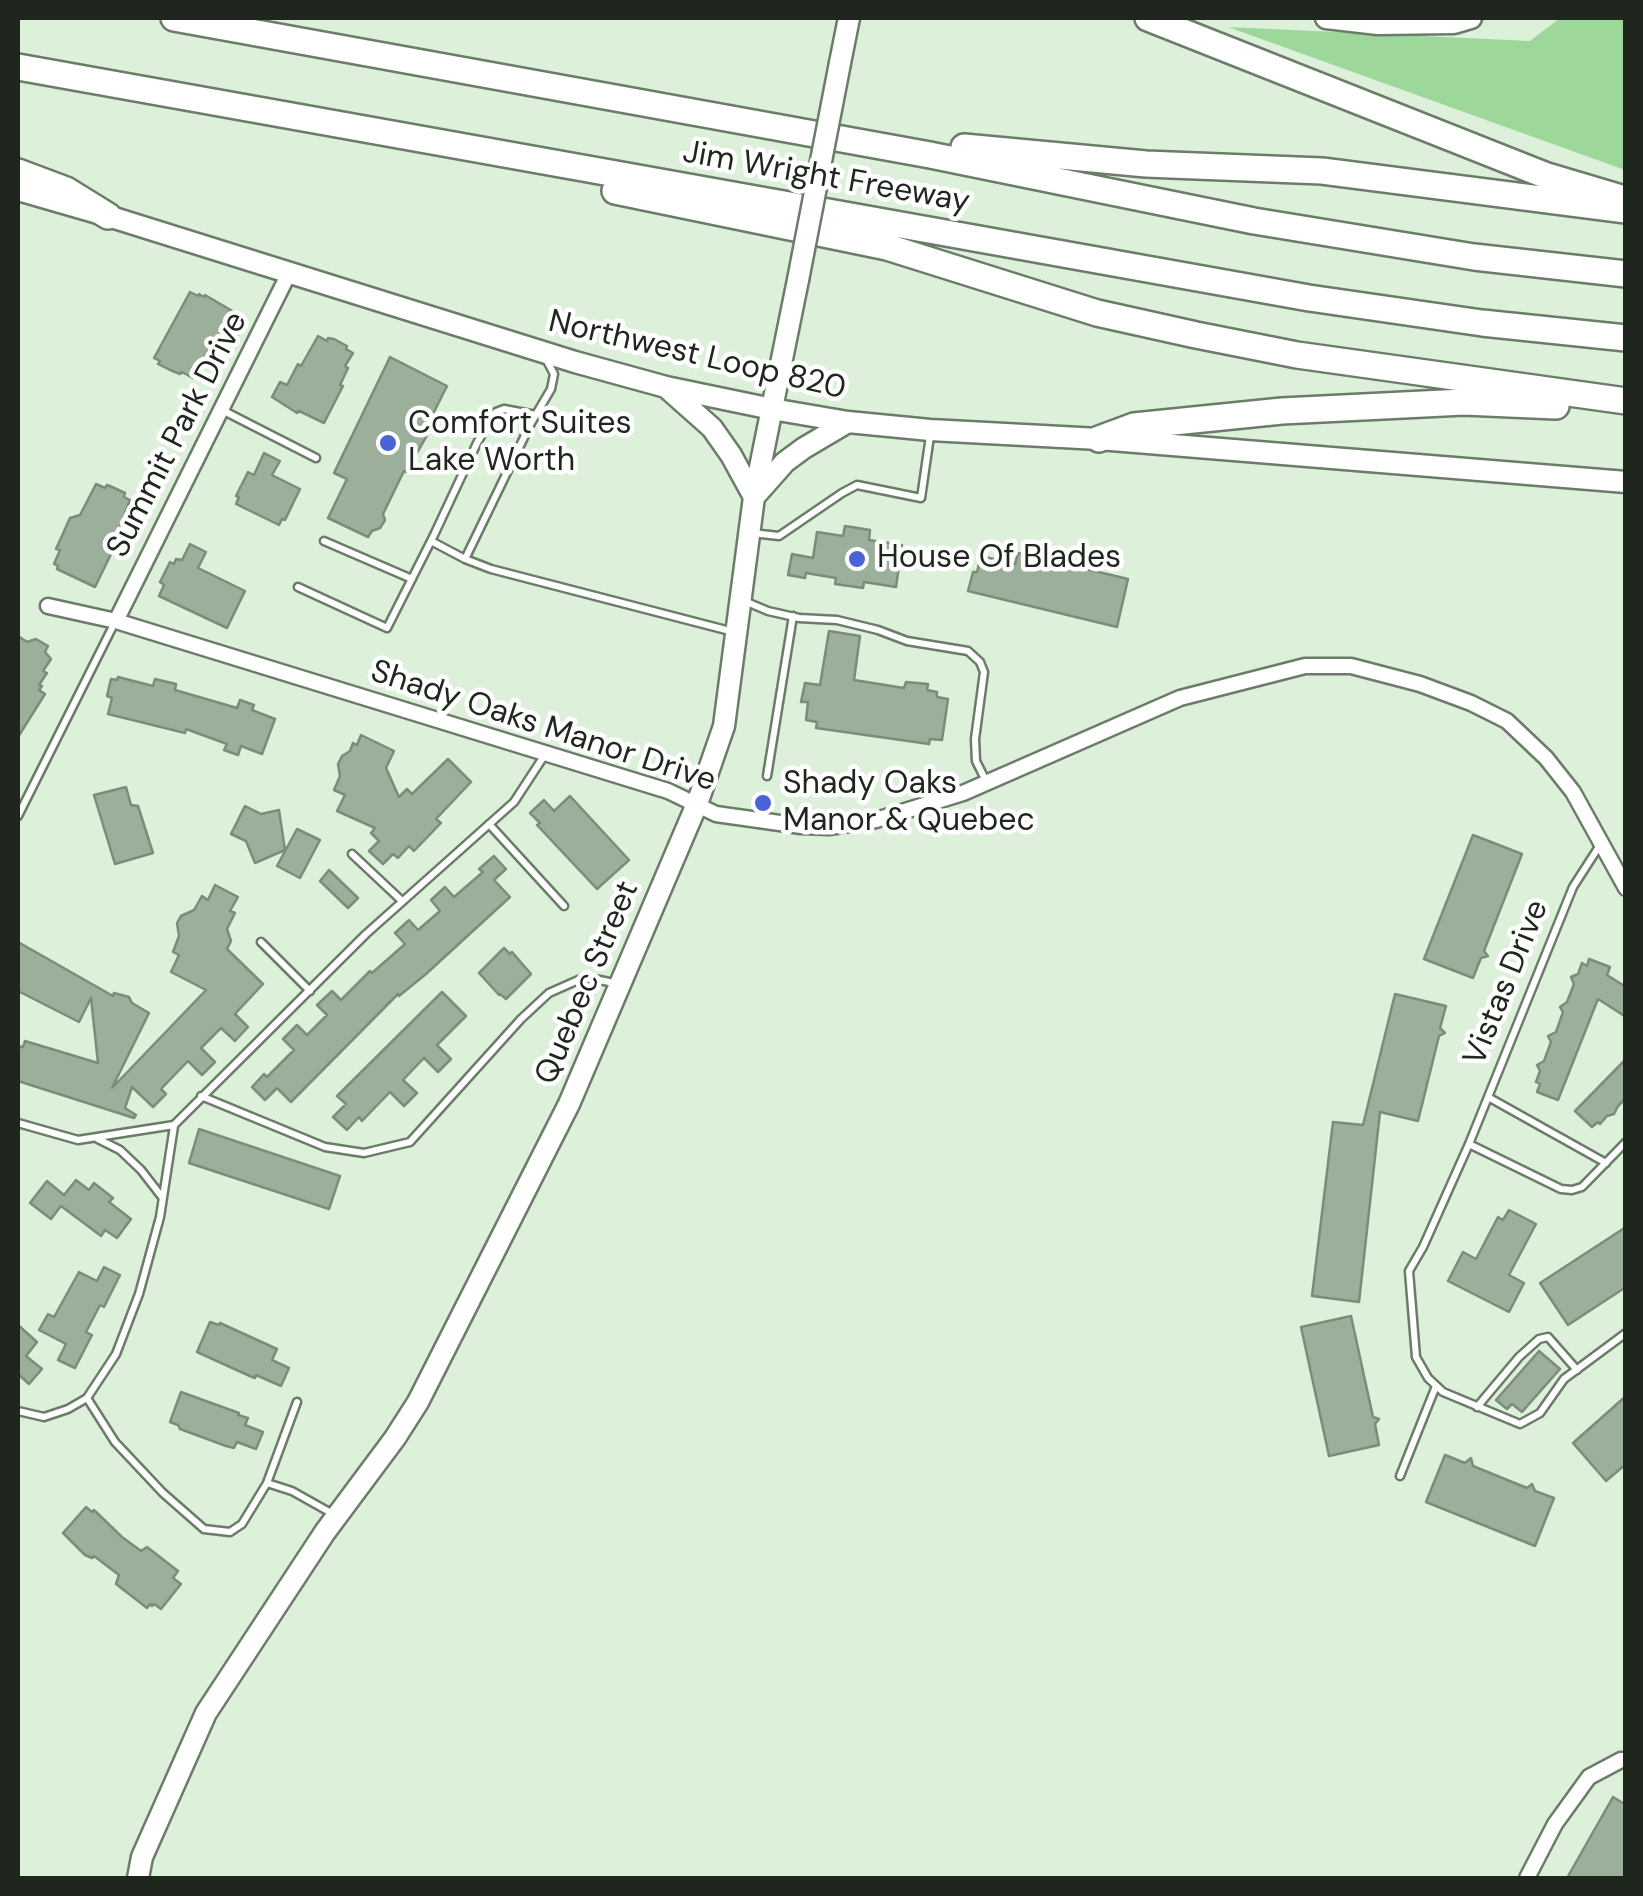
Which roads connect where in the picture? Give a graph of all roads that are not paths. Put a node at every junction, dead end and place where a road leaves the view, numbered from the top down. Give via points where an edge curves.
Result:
1 (174, 18) edge
2 (849, 18) edge
3 (1148, 18) edge
4 (1326, 18) edge
5 (1471, 18) edge
6 (18, 66) edge
7 (494, 152) junction
8 (930, 154) junction
9 (18, 172) edge
10 (18, 190) edge
11 (1626, 201) edge
12 (1626, 210) edge
13 (108, 216) junction
14 (289, 273) junction
15 (1626, 274) edge
16 (1626, 338) edge
17 (543, 353) junction
18 (666, 387) junction
19 (1626, 401) edge
20 (772, 409) junction
21 (1626, 409) edge
22 (221, 410) junction
23 (536, 415) junction
24 (848, 422) junction
25 (930, 430) junction
26 (1100, 438) junction
27 (316, 458) dead end
28 (1626, 482) edge
29 (754, 497) junction
30 (750, 533) junction
31 (324, 541) dead end
32 (432, 541) junction
33 (465, 560) junction
34 (412, 579) junction
35 (298, 587) dead end
36 (741, 600) junction
37 (48, 606) dead end
38 (793, 616) junction
39 (116, 620) junction
40 (736, 632) junction
41 (546, 754) junction
42 (767, 776) dead end
43 (986, 783) junction
44 (697, 804) junction
45 (18, 816) edge
46 (489, 824) junction
47 (1600, 845) junction
48 (352, 854) dead end
49 (1626, 888) edge
50 (402, 901) junction
51 (564, 906) dead end
52 (261, 942) dead end
53 (621, 984) junction
54 (310, 991) junction
55 (202, 1096) junction
56 (1488, 1097) junction
57 (18, 1123) edge
58 (174, 1126) junction
59 (96, 1138) junction
60 (1626, 1142) edge
61 (1469, 1144) junction
62 (1606, 1162) junction
63 (163, 1198) junction
64 (1626, 1333) edge
65 (1577, 1370) junction
66 (1436, 1386) junction
67 (87, 1398) junction
68 (297, 1402) dead end
69 (1477, 1406) junction
70 (18, 1411) edge
71 (1400, 1476) dead end
72 (267, 1483) junction
73 (337, 1516) junction
74 (1626, 1760) edge
75 (138, 1878) edge
76 (1527, 1878) edge

1 - 8 highway, Jim Wright Freeway
2 - 20 main road, Quebec Street, bridge
3 - 11 highway
4 - 5 main road via 1378,24
6 - 7 highway, Jim Wright Freeway
7 - 16 highway, Jim Wright Freeway via 1310,298
7 - 19 highway via 518,170 886,247 1196,335
8 - 12 highway via 961,146 1146,164 1322,171
8 - 15 highway, Jim Wright Freeway via 1254,222
9 - 13 highway
10 - 13 main road, Northwest Loop 820
13 - 14 main road, Northwest Loop 820
14 - 17 main road, Northwest Loop 820
14 - 22 street, Summit Park Drive
17 - 18 main road, Northwest Loop 820
17 - 23 lane via 554,374
18 - 20 main road, Northwest Loop 820
18 - 29 main road via 712,428
20 - 24 main road, Northwest Loop 820
20 - 29 main road, Quebec Street
21 - 26 highway via 1464,402 1356,406 1134,426
22 - 27 lane
22 - 39 street, Summit Park Drive
23 - 32 lane via 496,412
23 - 33 lane
24 - 25 main road, Northwest Loop 820
24 - 29 main road via 785,462
25 - 26 main road, Northwest Loop 820
25 - 30 lane via 921,498 858,485 779,536
26 - 28 main road, Northwest Loop 820
29 - 30 main road, Quebec Street
30 - 36 main road, Quebec Street
31 - 34 lane
32 - 33 lane
32 - 34 lane
33 - 40 lane
34 - 35 lane via 387,628
36 - 38 lane
36 - 40 main road, Quebec Street
37 - 39 street, Shady Oaks Manor Drive
38 - 42 lane
38 - 43 lane via 968,650 984,672 975,739
39 - 41 street, Shady Oaks Manor Drive
39 - 45 lane
40 - 44 main road, Quebec Street via 724,726
41 - 44 street, Shady Oaks Manor Drive
41 - 46 lane via 514,802
43 - 44 street, Shady Oaks Manor Drive via 876,820 829,827 716,814
43 - 47 street, Shady Oaks Manor Drive via 1180,698 1305,666 1352,666 1420,684 1507,721 1573,792
44 - 53 main road, Quebec Street
46 - 50 lane
46 - 51 lane
47 - 49 street, Shady Oaks Manor Drive
47 - 56 lane, Vistas Drive via 1573,887
48 - 50 lane
50 - 54 lane
52 - 54 lane
53 - 55 lane via 585,976 549,993 410,1142 364,1153 325,1147
53 - 73 main road, Quebec Street via 569,1104 418,1402
54 - 55 lane
55 - 58 lane
56 - 61 lane, Vistas Drive
56 - 62 lane
57 - 59 lane via 78,1140
58 - 59 lane
58 - 63 lane
59 - 63 lane via 120,1150
60 - 62 lane
61 - 62 lane via 1560,1189 1582,1186
61 - 66 lane, Vistas Drive via 1409,1270 1416,1358
63 - 67 lane via 139,1294 116,1354
64 - 65 lane
65 - 69 lane via 1540,1412 1520,1424
65 - 69 lane via 1548,1337 1538,1339
66 - 69 lane
66 - 71 lane
67 - 70 lane via 44,1417
67 - 72 lane via 115,1442 204,1529 230,1532 242,1524
68 - 72 lane
72 - 73 lane
73 - 75 main road, Quebec Street via 206,1713
74 - 76 street via 1589,1777

